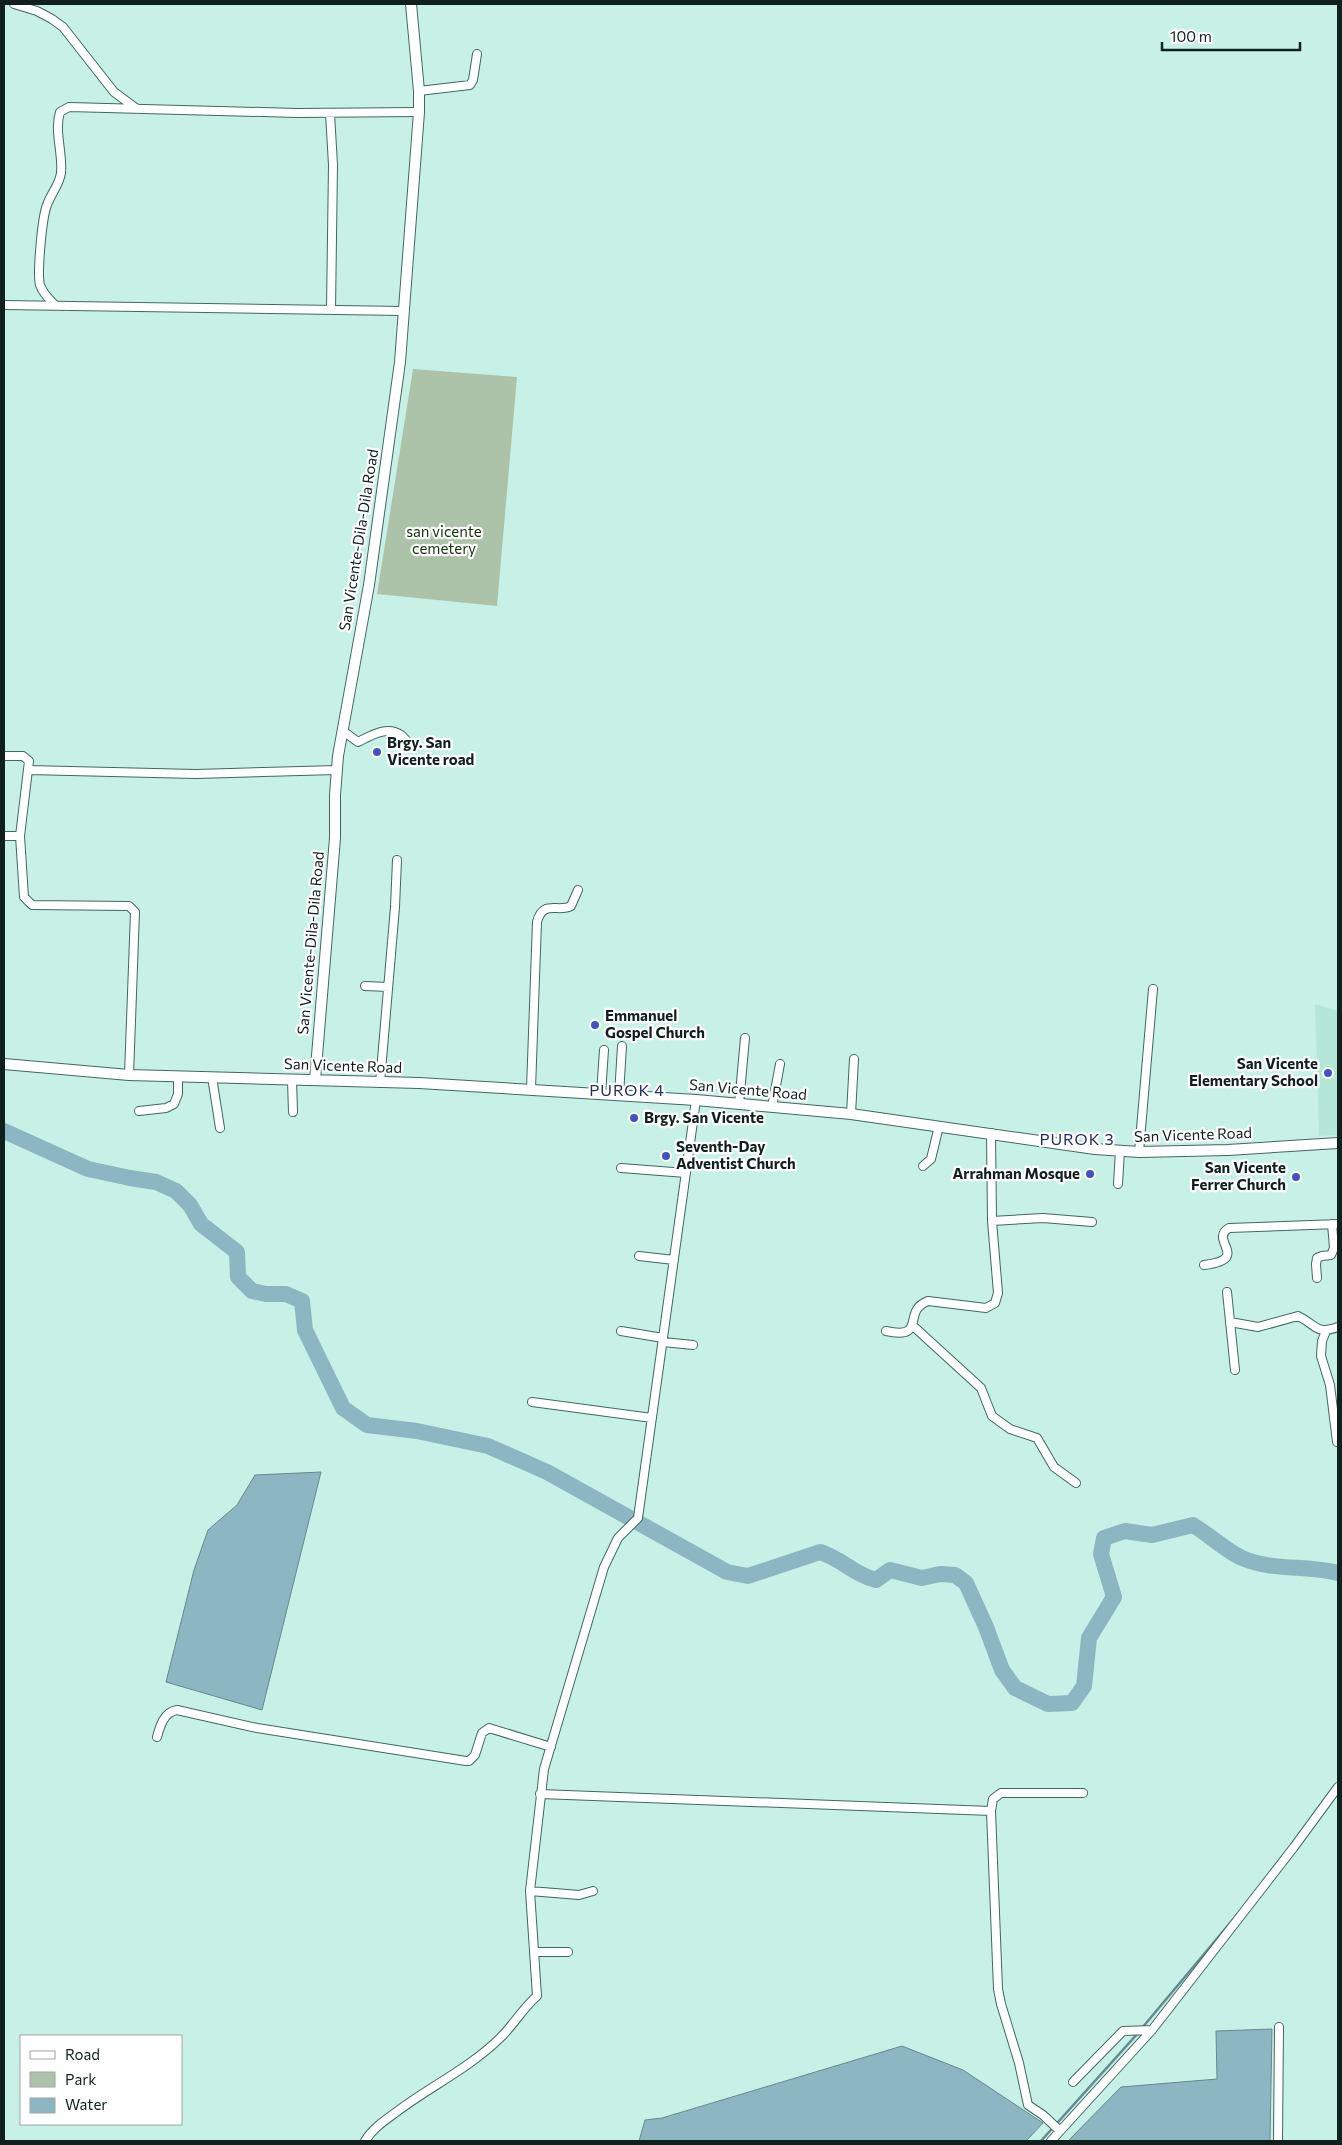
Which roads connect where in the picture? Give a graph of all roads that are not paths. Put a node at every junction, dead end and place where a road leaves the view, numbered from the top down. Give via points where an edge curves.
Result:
1 (14, 4) edge
2 (411, 4) edge
3 (477, 54) dead end
4 (419, 91) junction
5 (137, 109) junction
6 (418, 112) junction
7 (330, 113) junction
8 (4, 305) edge
9 (56, 306) junction
10 (331, 310) junction
11 (403, 311) junction
12 (343, 731) junction
13 (413, 747) dead end
14 (4, 756) edge
15 (28, 770) junction
16 (337, 770) junction
17 (4, 836) edge
18 (20, 836) junction
19 (396, 860) dead end
20 (578, 890) dead end
21 (365, 986) dead end
22 (388, 987) junction
23 (1153, 989) dead end
24 (745, 1038) dead end
25 (622, 1046) dead end
26 (604, 1050) dead end
27 (854, 1059) dead end
28 (4, 1064) edge
29 (780, 1064) dead end
30 (129, 1075) junction
31 (178, 1076) junction
32 (212, 1077) junction
33 (292, 1080) junction
34 (315, 1080) junction
35 (380, 1083) junction
36 (531, 1090) junction
37 (601, 1094) junction
38 (619, 1095) junction
39 (696, 1100) junction
40 (739, 1104) junction
41 (772, 1107) junction
42 (139, 1111) dead end
43 (293, 1112) dead end
44 (850, 1114) junction
45 (939, 1126) junction
46 (220, 1128) dead end
47 (991, 1133) junction
48 (1338, 1143) edge
49 (1120, 1151) junction
50 (1139, 1152) junction
51 (923, 1166) dead end
52 (620, 1168) dead end
53 (686, 1173) junction
54 (1118, 1184) dead end
55 (992, 1221) junction
56 (1092, 1222) dead end
57 (1335, 1224) edge
58 (639, 1256) dead end
59 (674, 1260) junction
60 (1204, 1265) dead end
61 (1317, 1278) dead end
62 (1227, 1292) dead end
63 (1230, 1322) junction
64 (912, 1326) junction
65 (1338, 1327) edge
66 (621, 1331) dead end
67 (886, 1331) dead end
68 (1326, 1331) junction
69 (663, 1340) junction
70 (693, 1345) dead end
71 (1235, 1370) dead end
72 (532, 1402) dead end
73 (652, 1418) junction
74 (1337, 1442) dead end
75 (1076, 1483) dead end
76 (157, 1737) dead end
77 (551, 1747) junction
78 (1338, 1787) edge
79 (1083, 1793) dead end
80 (540, 1794) junction
81 (991, 1811) junction
82 (530, 1891) junction
83 (593, 1891) dead end
84 (534, 1952) junction
85 (568, 1952) dead end
86 (1279, 2027) dead end
87 (1152, 2030) junction
88 (1073, 2082) dead end
89 (1057, 2128) junction
90 (365, 2141) edge
91 (1051, 2141) edge
92 (1278, 2141) edge

1 - 5 street via 37,11 63,27 114,92
2 - 4 street, San Vicente-Dila-Dila Road
3 - 4 street via 470,85
4 - 6 street, San Vicente-Dila-Dila Road
5 - 7 street
5 - 9 street via 69,107 60,112 57,122 61,172 44,213 39,284
6 - 7 street
6 - 11 street, San Vicente-Dila-Dila Road
7 - 10 street via 333,165
8 - 9 street
9 - 10 street
10 - 11 street
11 - 12 street, San Vicente-Dila-Dila Road via 385,478
12 - 13 street via 358,742 371,734 398,733
12 - 16 street, San Vicente-Dila-Dila Road
14 - 15 street via 23,756 29,761
15 - 16 street via 196,774
15 - 18 street
16 - 34 street, San Vicente-Dila-Dila Road via 335,838
17 - 18 street
18 - 30 street via 22,895 32,905 129,906 135,912
19 - 22 street
20 - 36 street via 571,906 546,909 537,922
21 - 22 street
22 - 35 street
23 - 50 street
24 - 40 street
25 - 38 street
26 - 37 street
27 - 44 street
28 - 30 street, San Vicente Road
29 - 41 street
30 - 31 street, San Vicente Road
31 - 32 street, San Vicente Road
31 - 42 street via 178,1094 174,1104
32 - 33 street, San Vicente Road
32 - 46 street
33 - 34 street, San Vicente Road
33 - 43 street
34 - 35 street, San Vicente Road
35 - 36 street, San Vicente Road
36 - 37 street, San Vicente Road
37 - 38 street, San Vicente Road
38 - 39 street, San Vicente Road
39 - 40 street, San Vicente Road
39 - 53 street
40 - 41 street, San Vicente Road
41 - 44 street, San Vicente Road
44 - 45 street, San Vicente Road
45 - 47 street, San Vicente Road
45 - 51 street via 932,1158
47 - 49 street, San Vicente Road
47 - 55 street
48 - 50 street, San Vicente Road
49 - 50 street, San Vicente Road
49 - 54 street
52 - 53 street
53 - 59 street
55 - 56 street via 1043,1218
55 - 64 street via 998,1293 994,1305 986,1308 928,1301 915,1312
57 - 60 street via 1229,1228 1223,1236 1226,1259
57 - 61 street via 1334,1252 1317,1258
58 - 59 street
59 - 69 street
62 - 63 street
63 - 68 street via 1258,1327 1298,1316 1314,1328
63 - 71 street
64 - 67 street via 903,1334
64 - 75 street via 981,1388 992,1416 1010,1429 1037,1438 1054,1467
65 - 68 street
66 - 69 street
68 - 74 street via 1321,1356 1330,1385
69 - 70 street
69 - 73 street
72 - 73 street
73 - 77 street via 638,1518 618,1538 604,1567
76 - 77 street via 166,1715 177,1710 257,1728 466,1761 475,1756 482,1733 489,1728
77 - 80 street
78 - 87 street
79 - 81 street via 1001,1793 992,1799
80 - 81 street
80 - 82 street
81 - 89 street via 1001,2004 1028,2105
82 - 83 street via 579,1895
82 - 84 street
84 - 85 street
84 - 90 street via 537,1996 499,2039 462,2069 373,2130
86 - 92 street
87 - 88 street via 1123,2032
87 - 89 street
89 - 91 street

